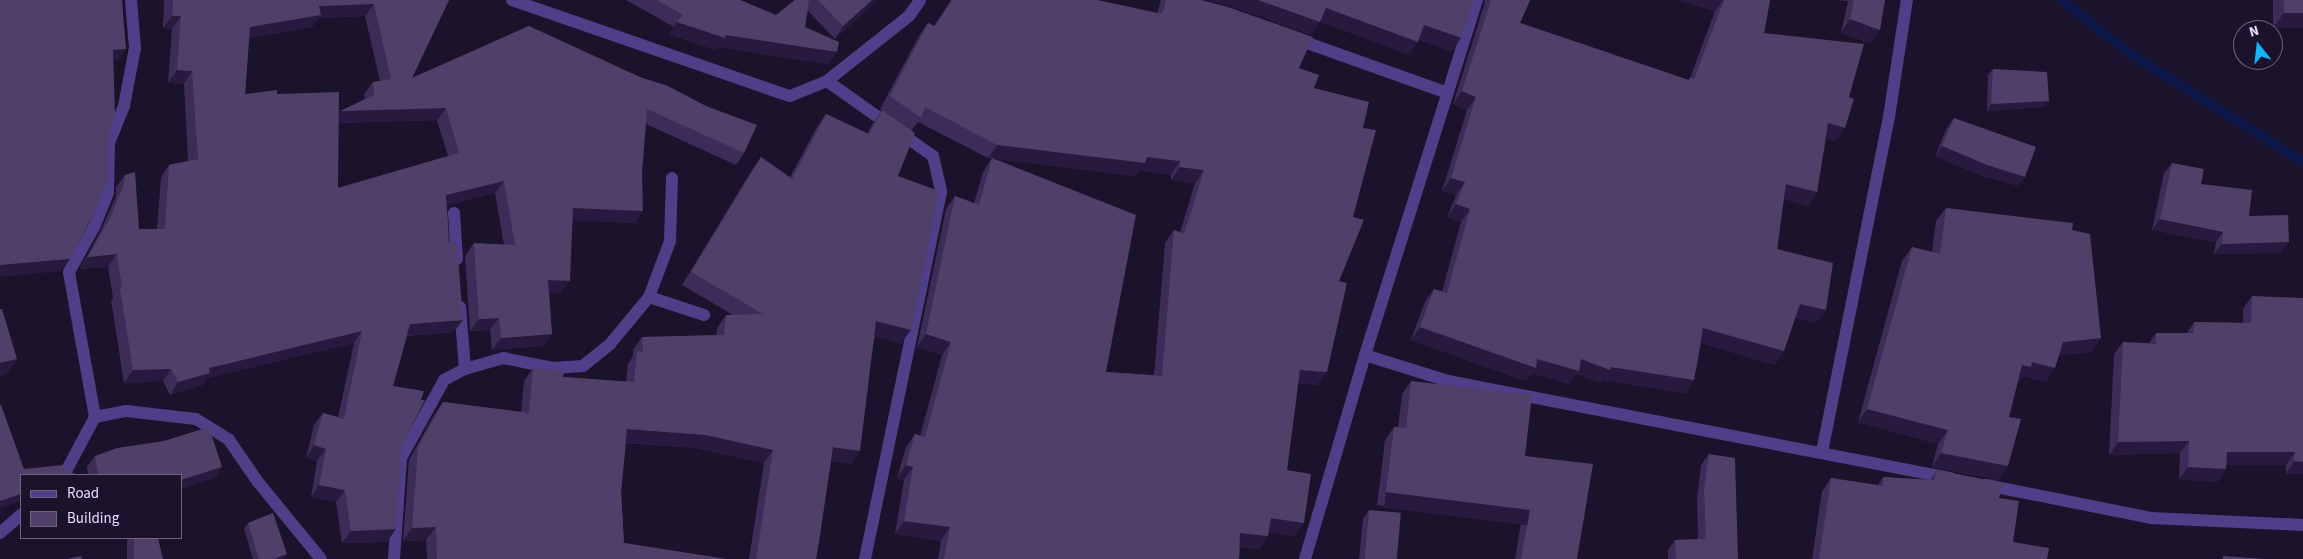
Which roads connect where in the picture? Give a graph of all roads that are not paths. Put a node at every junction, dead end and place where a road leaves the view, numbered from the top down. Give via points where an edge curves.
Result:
1 (131, 0) edge
2 (512, 0) edge
3 (920, 0) edge
4 (1477, 0) edge
5 (1907, 0) edge
6 (1284, 35) edge
7 (827, 81) junction
8 (1448, 93) junction
9 (672, 178) dead end
10 (454, 213) dead end
11 (458, 271) edge
12 (459, 291) edge
13 (649, 297) junction
14 (704, 315) dead end
15 (1365, 355) junction
16 (465, 369) junction
17 (95, 417) junction
18 (1822, 452) junction
19 (65, 474) edge
20 (20, 516) edge
21 (2303, 525) edge
22 (0, 533) edge
23 (321, 559) edge
24 (394, 559) edge
25 (866, 559) edge
26 (1305, 559) edge

1 - 17 street via 134,48 124,106 109,143 108,193 95,225 69,272
2 - 7 street via 790,96
3 - 7 street via 910,16
4 - 8 street
5 - 18 street via 1889,117
6 - 8 street
7 - 25 street via 933,156 941,192
8 - 15 street
9 - 13 street via 670,241
10 - 11 street
12 - 16 street
13 - 14 street
13 - 16 street via 610,344 583,366 553,368 503,358
15 - 18 street via 1448,381
15 - 26 street
16 - 24 street via 444,380 401,458
17 - 19 street
17 - 23 street via 126,411 196,419 212,429 229,440 258,482
18 - 21 street via 2150,518
20 - 22 street

